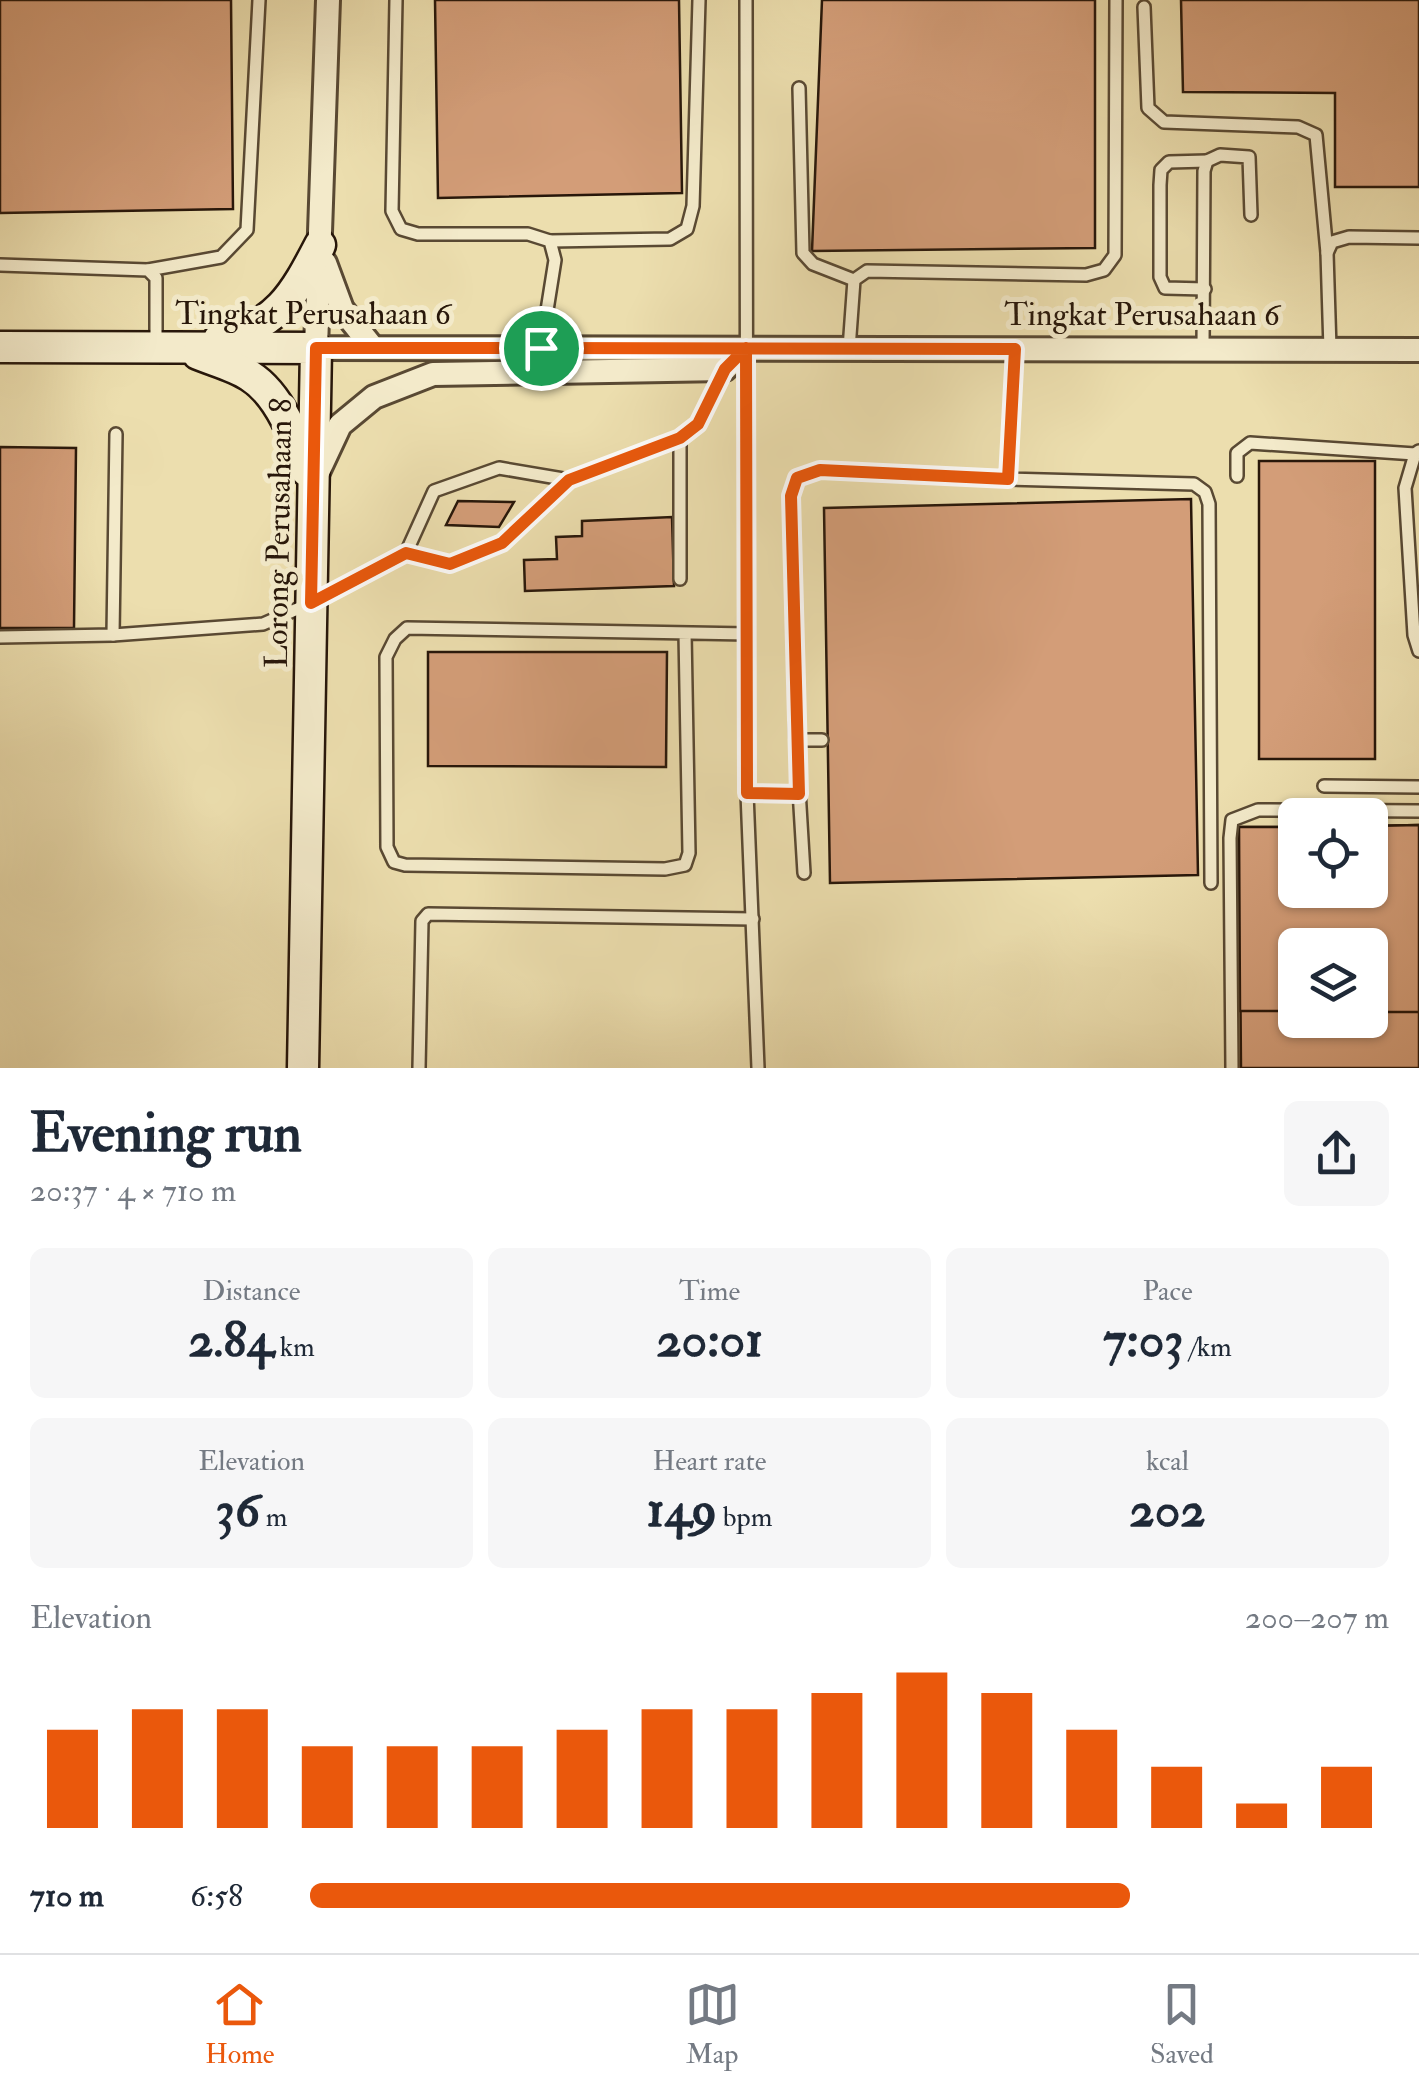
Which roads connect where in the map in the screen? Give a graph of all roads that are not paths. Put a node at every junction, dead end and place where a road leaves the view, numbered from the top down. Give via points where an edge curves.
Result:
1 (259, 0) edge
2 (328, 0) edge
3 (396, 0) edge
4 (699, 0) edge
5 (746, 0) edge
6 (1116, 0) edge
7 (1144, 7) dead end
8 (799, 88) dead end
9 (1207, 161) junction
10 (1251, 216) dead end
11 (1419, 238) edge
12 (550, 242) junction
13 (320, 245) junction
14 (1327, 253) junction
15 (0, 265) edge
16 (148, 270) junction
17 (854, 280) junction
18 (1205, 289) junction
19 (0, 347) edge
20 (169, 348) junction
21 (316, 348) junction
22 (373, 348) junction
23 (541, 348) junction
24 (746, 348) junction
25 (850, 348) junction
26 (1015, 349) junction
27 (1203, 349) junction
28 (1330, 350) junction
29 (1419, 350) edge
30 (725, 369) junction
31 (116, 434) dead end
32 (680, 438) junction
33 (1417, 452) edge
34 (1237, 476) dead end
35 (1008, 479) junction
36 (569, 480) junction
37 (314, 488) junction
38 (406, 553) junction
39 (680, 579) dead end
40 (311, 603) junction
41 (685, 633) junction
42 (748, 634) junction
43 (114, 635) junction
44 (0, 637) edge
45 (1419, 651) edge
46 (796, 740) junction
47 (822, 740) dead end
48 (1324, 786) dead end
49 (1419, 787) edge
50 (747, 793) junction
51 (799, 794) junction
52 (1419, 811) edge
53 (804, 873) dead end
54 (1211, 883) dead end
55 (753, 919) junction
56 (303, 1068) edge
57 (420, 1068) edge
58 (758, 1068) edge
59 (1232, 1068) edge

1 - 16 lane via 247,230 221,257
2 - 13 street, Lorong Perusahaan 8
3 - 12 lane via 392,211 401,229 528,234
4 - 12 lane via 687,229 670,239
5 - 24 lane
6 - 17 lane via 1115,255 1104,270 867,271
7 - 14 lane via 1148,108 1164,122 1298,127 1316,136
8 - 17 lane via 804,253 813,264
9 - 10 lane via 1249,157
9 - 18 lane
9 - 18 lane via 1169,162 1160,170 1160,277 1165,288
11 - 14 lane via 1350,236 1332,242
12 - 23 lane via 555,260
13 - 20 street via 274,315 243,334
13 - 21 street, Lorong Perusahaan 8
13 - 22 street via 332,289
14 - 28 lane
15 - 16 lane
16 - 20 lane via 156,278
17 - 25 lane
18 - 27 lane
19 - 20 street, Tingkat Perusahaan 6
20 - 21 street, Tingkat Perusahaan 6
20 - 37 street via 252,377 277,405
21 - 22 street, Tingkat Perusahaan 6
21 - 37 street, Lorong Perusahaan 8
22 - 23 street, Tingkat Perusahaan 6
23 - 24 street, Tingkat Perusahaan 6
24 - 25 street, Tingkat Perusahaan 6
24 - 30 street
24 - 42 lane
25 - 26 street, Tingkat Perusahaan 6
26 - 27 street, Tingkat Perusahaan 6
26 - 35 lane
27 - 28 street, Tingkat Perusahaan 6
28 - 29 street, Tingkat Perusahaan 6
30 - 32 lane via 698,424
30 - 37 street, Tingkat Perusahaan 6 via 433,374 374,396 340,425
31 - 43 lane
32 - 36 lane
32 - 39 lane
33 - 34 lane via 1250,443 1237,452
33 - 45 lane via 1405,488
35 - 46 lane via 820,470 797,478 791,496
35 - 54 lane via 1194,484 1206,492
36 - 38 lane via 502,543 450,564
36 - 38 lane via 498,468 434,491
37 - 40 street, Lorong Perusahaan 8
38 - 40 lane
40 - 43 lane via 262,624
40 - 56 street, Lorong Perusahaan 8
41 - 41 lane via 407,628 386,656 387,847 394,862 684,865
41 - 42 lane
42 - 50 lane
43 - 44 lane
46 - 47 lane
46 - 51 lane
48 - 49 lane
50 - 51 lane
50 - 55 lane
51 - 53 lane
52 - 59 lane via 1258,810 1232,820
55 - 57 lane via 428,914 422,921
55 - 58 lane

